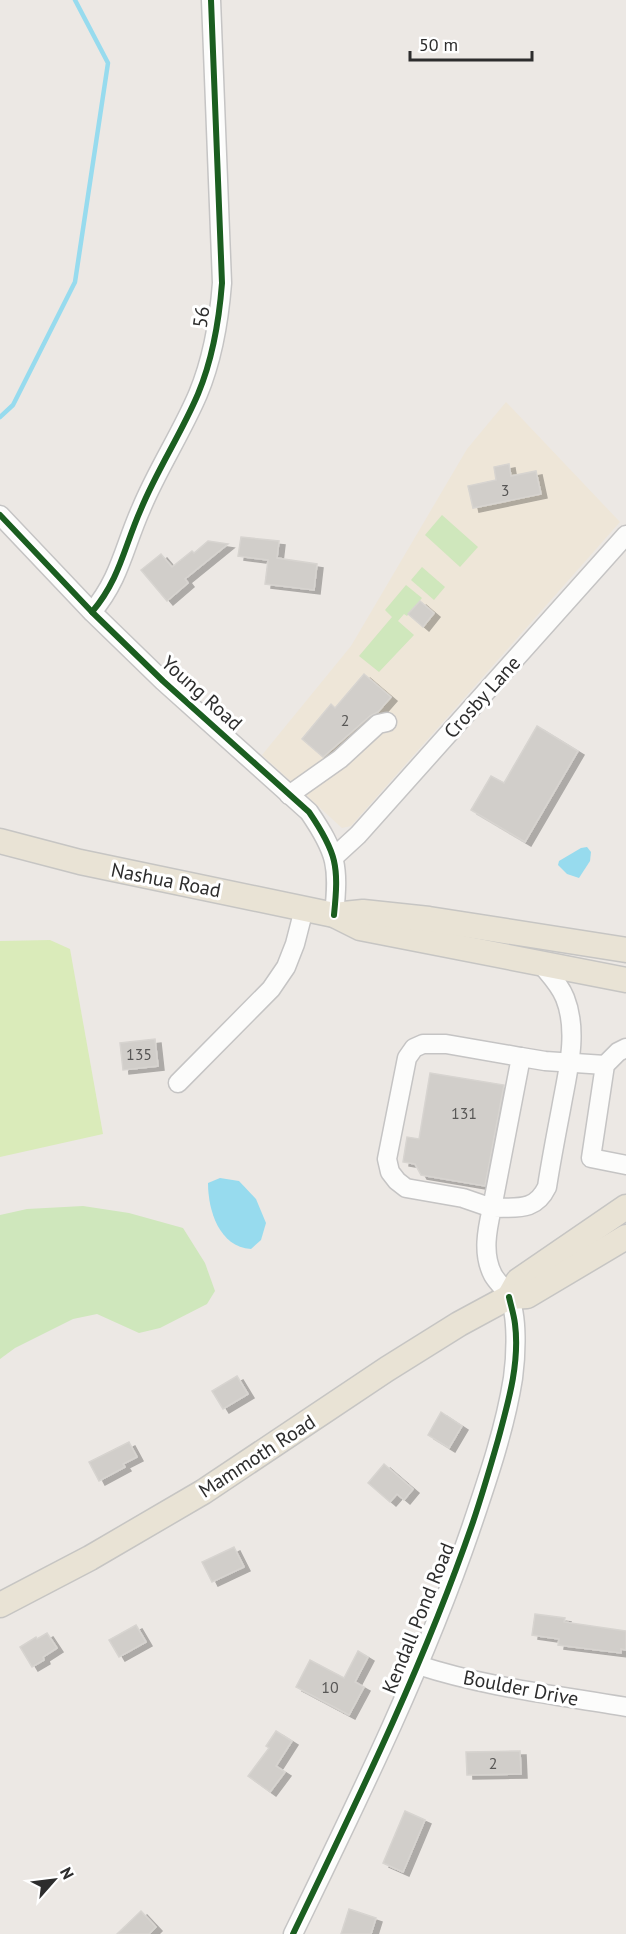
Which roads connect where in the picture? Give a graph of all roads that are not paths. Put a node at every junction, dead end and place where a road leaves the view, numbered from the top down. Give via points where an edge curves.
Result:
1 (211, 0) edge
2 (0, 515) edge
3 (626, 535) edge
4 (92, 612) junction
5 (387, 722) dead end
6 (288, 795) junction
7 (0, 841) edge
8 (334, 857) junction
9 (304, 909) junction
10 (334, 915) junction
11 (626, 950) edge
12 (541, 964) junction
13 (626, 980) edge
14 (626, 1048) edge
15 (521, 1057) junction
16 (569, 1062) junction
17 (605, 1065) junction
18 (178, 1083) dead end
19 (626, 1165) edge
20 (626, 1207) edge
21 (492, 1208) junction
22 (626, 1237) edge
23 (509, 1297) junction
24 (0, 1605) edge
25 (418, 1665) junction
26 (626, 1707) edge
27 (293, 1934) edge

1 - 4 street, 56 via 222,283 219,320 199,392 141,508 115,579
2 - 4 street, Young Road
3 - 8 street, Crosby Lane
4 - 6 street, Young Road
5 - 6 street via 378,724 340,759
6 - 8 street, Young Road via 309,812
7 - 9 main road, Nashua Road via 117,871
8 - 10 street, Young Road
9 - 10 main road, Nashua Road
9 - 18 street via 286,967 271,988
10 - 11 main road, Nashua Road via 363,912 418,918
10 - 12 main road, Nashua Road via 360,928
12 - 13 main road, Nashua Road
12 - 16 street via 566,999 572,1031
14 - 17 street
15 - 16 street
15 - 21 street
15 - 21 street via 446,1044 414,1048 407,1058 387,1159 390,1172 406,1188 463,1198
16 - 17 street
16 - 21 street via 547,1186 541,1198 523,1207
17 - 19 street via 591,1158
20 - 23 main road, Mammoth Road via 518,1281
21 - 23 street via 486,1248 493,1274
22 - 23 main road, Mammoth Road via 527,1296
23 - 24 main road, Mammoth Road via 422,1346 202,1492
23 - 25 street, Kendall Pond Road via 516,1350 507,1405 483,1493
25 - 26 street, Boulder Drive via 517,1689
25 - 27 street, Kendall Pond Road

